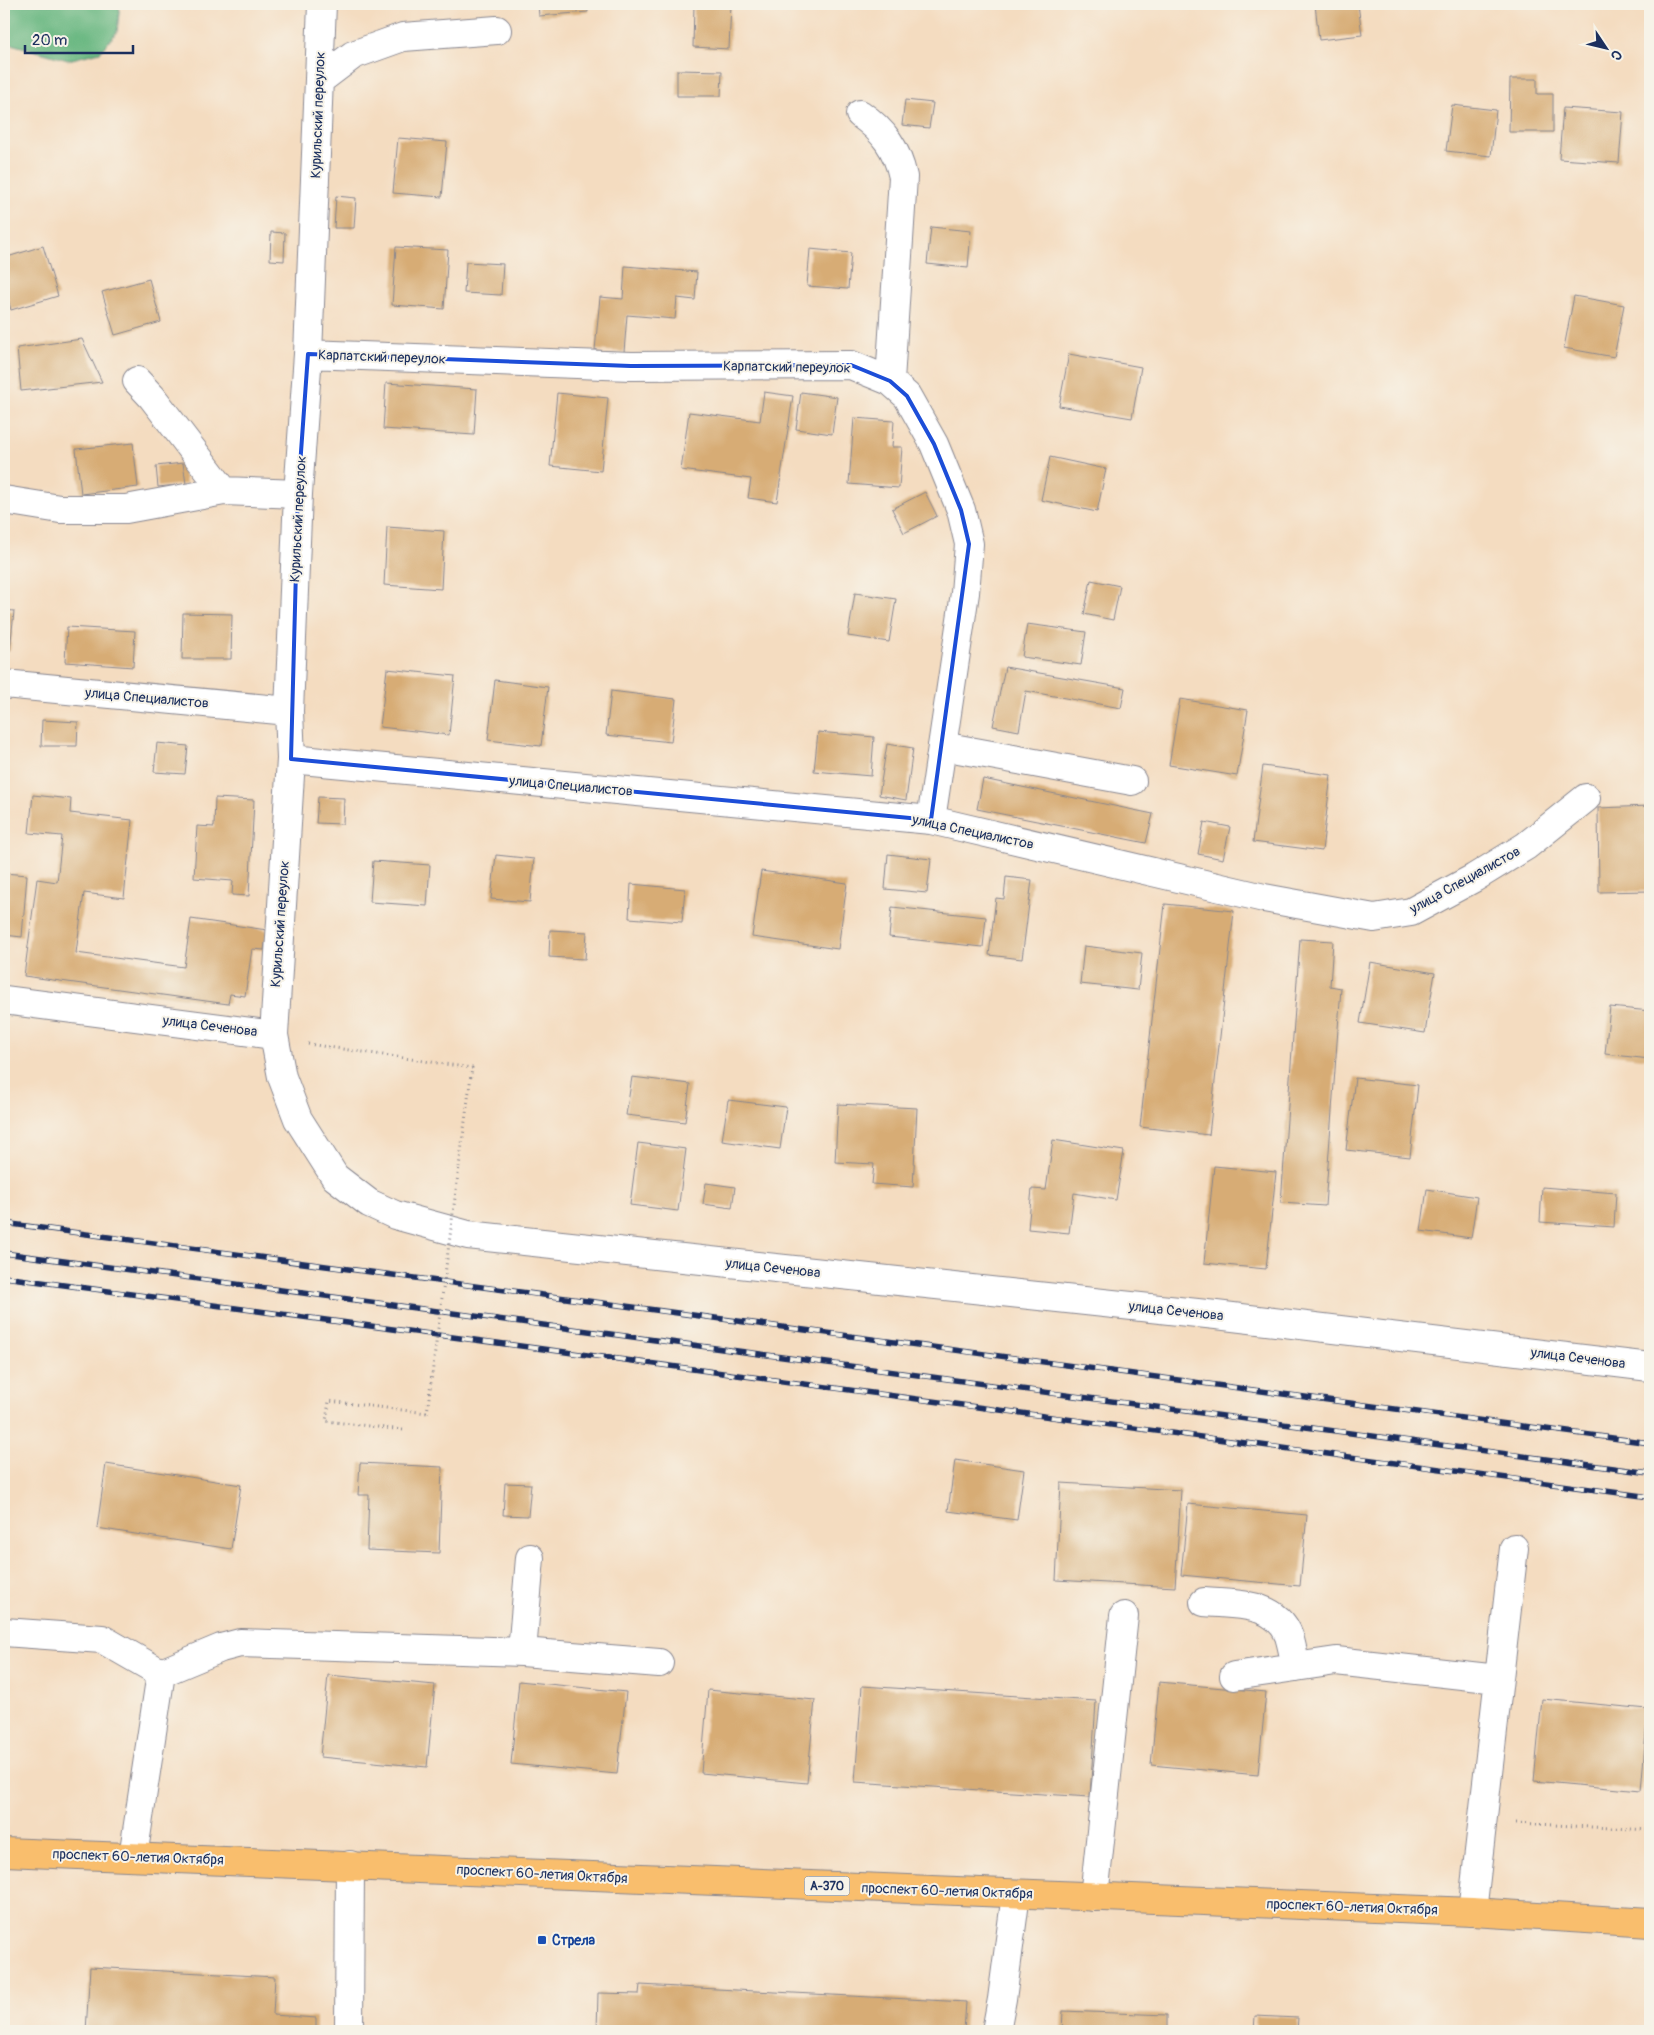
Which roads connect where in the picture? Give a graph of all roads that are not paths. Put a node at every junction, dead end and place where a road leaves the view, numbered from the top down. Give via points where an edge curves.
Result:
1 (322, 4) edge
2 (496, 30) dead end
3 (320, 80) junction
4 (860, 114) dead end
5 (308, 354) junction
6 (137, 381) dead end
7 (890, 381) junction
8 (224, 490) junction
9 (298, 494) junction
10 (4, 500) edge
11 (4, 684) edge
12 (289, 711) junction
13 (942, 746) junction
14 (290, 759) junction
15 (1132, 781) dead end
16 (1586, 798) dead end
17 (932, 820) junction
18 (4, 1000) edge
19 (274, 1034) junction
20 (1650, 1367) edge
21 (1514, 1548) dead end
22 (530, 1558) dead end
23 (1204, 1602) dead end
24 (1124, 1616) dead end
25 (4, 1632) edge
26 (522, 1652) junction
27 (659, 1663) dead end
28 (1296, 1667) junction
29 (161, 1673) junction
30 (1234, 1676) dead end
31 (1498, 1679) junction
32 (4, 1852) edge
33 (133, 1857) junction
34 (350, 1864) junction
35 (1016, 1894) junction
36 (1094, 1897) junction
37 (1472, 1912) junction
38 (1650, 1922) edge
39 (349, 2031) edge
40 (996, 2031) edge

1 - 3 street, Курильский переулок
2 - 3 street via 402,37 353,55
3 - 5 street, Курильский переулок
4 - 7 street via 888,140 900,159 903,177
5 - 7 street, Карпатский переулок via 631,366 850,365
5 - 9 street, Курильский переулок
6 - 8 street
7 - 13 street, Карпатский переулок via 907,396 934,444 961,510 969,544
8 - 9 street
8 - 10 street via 126,509 60,509
9 - 12 street, Курильский переулок
11 - 12 street, улица Специалистов
12 - 14 street, Курильский переулок
13 - 15 street
13 - 17 street, Карпатский переулок
14 - 17 street, улица Специалистов
14 - 19 street, Курильский переулок
16 - 17 street, улица Специалистов via 1526,846 1474,878 1411,912 1374,918 1264,898
18 - 19 street, улица Сеченова
19 - 20 street, улица Сеченова via 282,1077 298,1120 335,1177 369,1203 395,1215 468,1235 1216,1315
21 - 31 street
22 - 26 street
23 - 28 street via 1249,1606 1266,1610 1279,1619 1288,1635
24 - 36 street
25 - 29 street via 102,1639
26 - 27 street
26 - 29 street via 240,1643
28 - 30 street
28 - 31 street via 1336,1661
29 - 33 street
31 - 37 street
32 - 33 highway, проспект 60-летия Октября / А-370
33 - 34 highway, проспект 60-летия Октября / А-370
34 - 35 highway, проспект 60-летия Октября / А-370
34 - 39 street
35 - 36 highway, проспект 60-летия Октября / А-370
35 - 40 street
36 - 37 highway, проспект 60-летия Октября / А-370
37 - 38 highway, проспект 60-летия Октября / А-370

